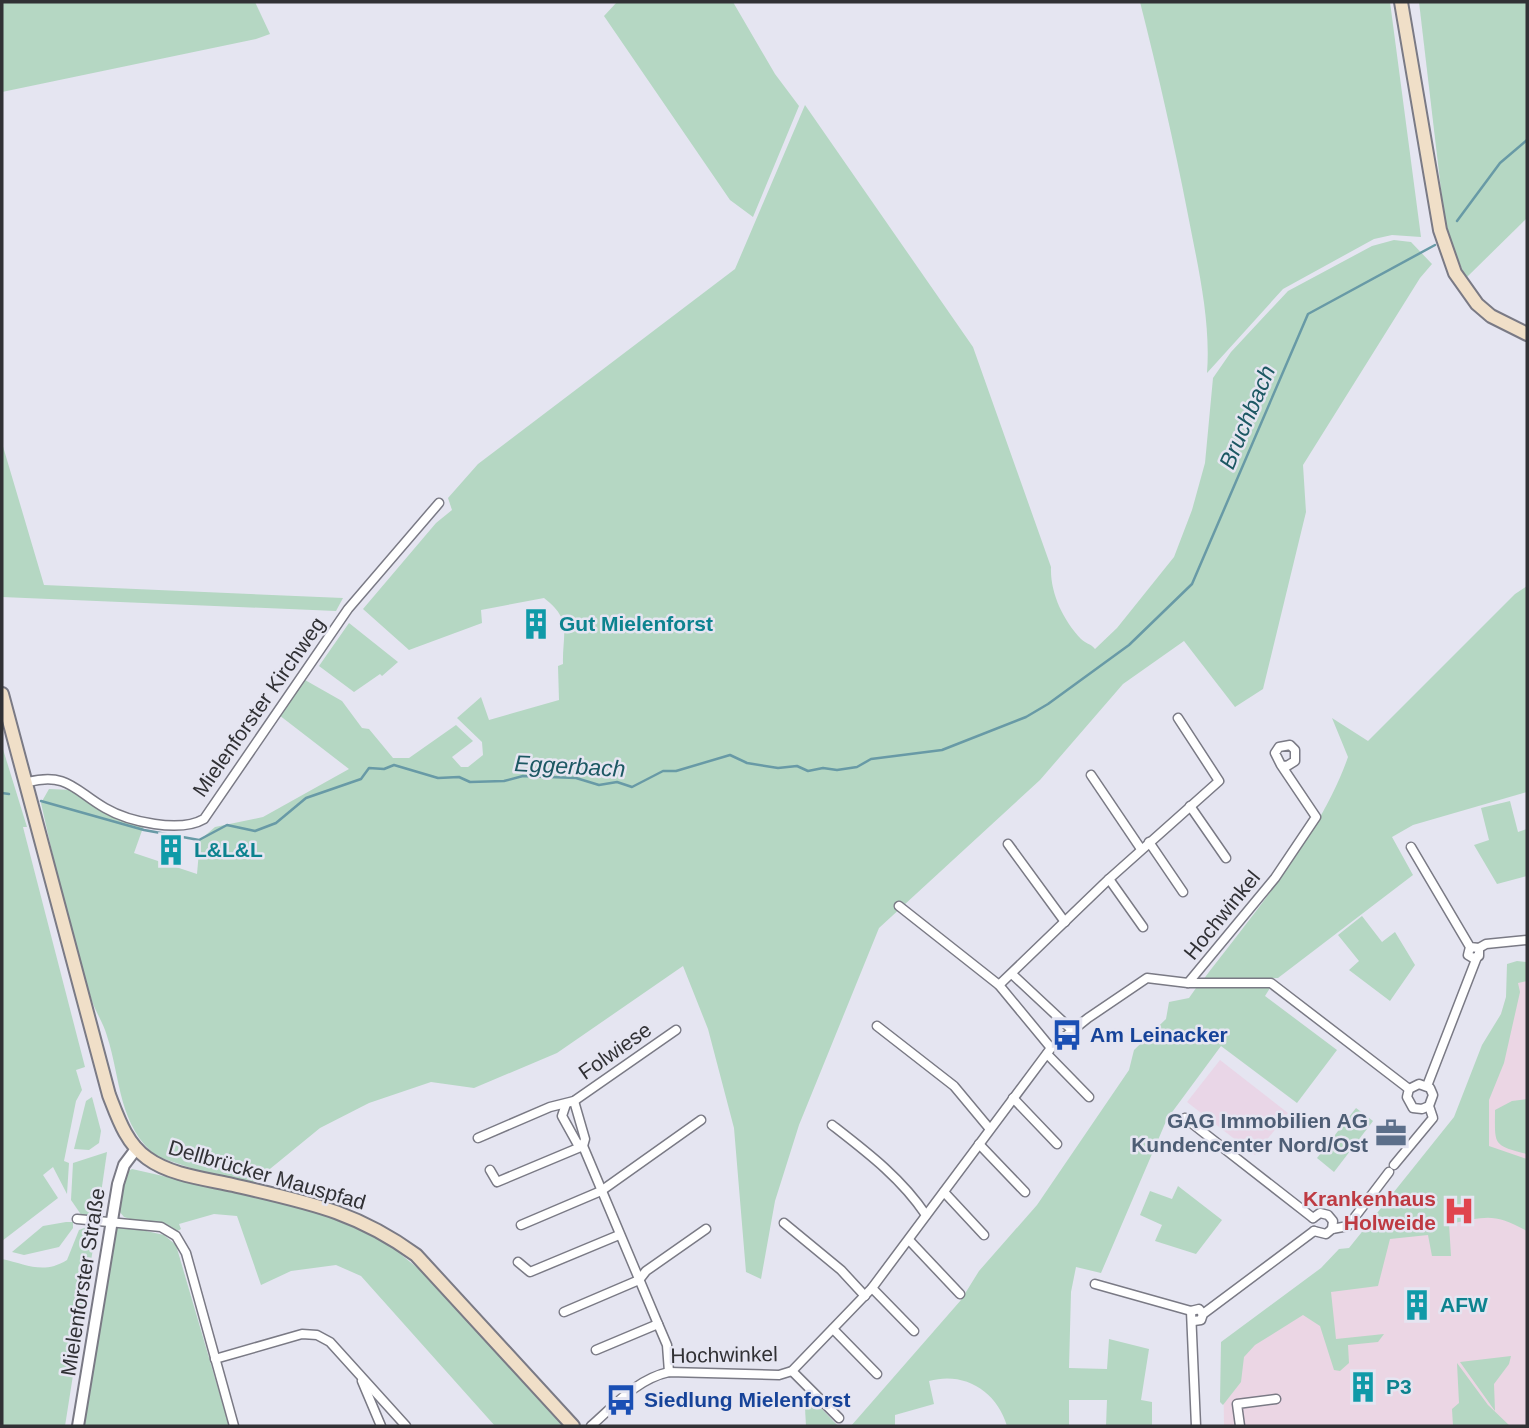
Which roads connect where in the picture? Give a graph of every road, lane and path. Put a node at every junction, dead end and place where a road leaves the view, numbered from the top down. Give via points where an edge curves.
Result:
1 (1401, 2) edge
2 (1527, 334) edge
3 (439, 503) dead end
4 (2, 694) edge
5 (1178, 718) dead end
6 (1281, 765) dead end
7 (1091, 775) dead end
8 (28, 782) junction
9 (1190, 806) junction
10 (1149, 842) junction
11 (1008, 844) dead end
12 (1411, 847) dead end
13 (1141, 849) junction
14 (1226, 858) dead end
15 (1109, 879) junction
16 (1183, 892) dead end
17 (899, 906) dead end
18 (1065, 922) junction
19 (1143, 927) dead end
20 (1527, 940) edge
21 (1474, 948) junction
22 (1013, 975) junction
23 (1188, 983) junction
24 (999, 985) junction
25 (877, 1026) dead end
26 (676, 1030) dead end
27 (1072, 1030) junction
28 (1049, 1051) junction
29 (1427, 1086) junction
30 (1409, 1089) junction
31 (1089, 1097) dead end
32 (1013, 1098) junction
33 (570, 1102) junction
34 (1429, 1105) junction
35 (1185, 1118) dead end
36 (701, 1120) dead end
37 (832, 1125) dead end
38 (989, 1128) junction
39 (478, 1138) dead end
40 (979, 1144) junction
41 (1057, 1144) dead end
42 (583, 1146) junction
43 (136, 1149) junction
44 (490, 1170) dead end
45 (601, 1191) junction
46 (944, 1192) junction
47 (1025, 1192) dead end
48 (926, 1215) junction
49 (1313, 1218) junction
50 (76, 1219) dead end
51 (112, 1223) junction
52 (784, 1223) dead end
53 (522, 1225) dead end
54 (706, 1229) dead end
55 (1332, 1229) junction
56 (1314, 1231) junction
57 (619, 1235) junction
58 (984, 1235) dead end
59 (909, 1240) junction
60 (518, 1262) dead end
61 (639, 1280) junction
62 (1095, 1284) dead end
63 (872, 1288) junction
64 (960, 1294) dead end
65 (864, 1296) junction
66 (1191, 1311) junction
67 (564, 1312) dead end
68 (1203, 1314) junction
69 (1194, 1321) junction
70 (658, 1324) junction
71 (833, 1329) junction
72 (914, 1331) dead end
73 (596, 1350) dead end
74 (215, 1359) junction
75 (792, 1371) junction
76 (669, 1373) junction
77 (877, 1374) dead end
78 (361, 1378) junction
79 (1276, 1399) dead end
80 (839, 1418) dead end
81 (78, 1426) edge
82 (234, 1426) edge
83 (381, 1426) edge
84 (406, 1426) edge
85 (573, 1426) edge
86 (591, 1426) edge
87 (1196, 1426) edge
88 (1240, 1426) edge

1 - 2 main road via 1440,230 1455,273 1491,316
3 - 8 street, Mielenforster Kirchweg via 348,609 204,819 175,827 149,822 109,810 68,782
4 - 8 main road, Dellbrücker Mauspfad
5 - 9 street via 1219,781
6 - 23 street, Hochwinkel via 1317,817 1275,878
7 - 13 street
8 - 43 main road, Dellbrücker Mauspfad via 110,1095
9 - 10 street
9 - 14 street
10 - 13 street
10 - 16 street
11 - 18 street
12 - 21 street
13 - 15 street
15 - 18 street
15 - 19 street
17 - 24 street
18 - 22 street
20 - 21 street
21 - 29 street via 1468,955 1477,957
22 - 24 street
22 - 27 street
23 - 27 street, Hochwinkel via 1147,978
23 - 30 street via 1270,983
24 - 28 street
25 - 38 street via 954,1086
26 - 33 street, Folwiese
27 - 28 street, Hochwinkel
28 - 31 street
28 - 32 street, Hochwinkel
29 - 30 street
29 - 34 street via 1433,1095
30 - 34 street via 1407,1097 1413,1108 1422,1110
32 - 38 street, Hochwinkel
32 - 41 street
33 - 39 street, Folwiese
33 - 42 street, Folwiese via 585,1139
33 - 42 street, Folwiese via 562,1116
34 - 55 street via 1433,1118 1348,1226
35 - 49 street
36 - 45 street
37 - 48 street via 887,1167
38 - 40 street, Hochwinkel
40 - 46 street, Hochwinkel
40 - 47 street
42 - 44 street via 497,1182
42 - 45 street, Folwiese
43 - 51 street, Mielenforster Straße via 121,1172
43 - 85 main road, Dellbrücker Mauspfad via 156,1164 325,1207 366,1222 392,1238 416,1255
45 - 53 street
45 - 57 street, Folwiese
46 - 48 street, Hochwinkel
46 - 58 street
48 - 59 street, Hochwinkel
49 - 55 street via 1328,1214
49 - 56 street
50 - 51 street
51 - 74 street via 161,1227 176,1236 186,1253
51 - 81 street, Mielenforster Straße
52 - 65 street via 841,1270
54 - 61 street
55 - 56 street via 1326,1234
56 - 68 street
57 - 60 street via 530,1272
57 - 61 street, Folwiese
59 - 63 street, Hochwinkel
59 - 64 street
61 - 67 street
61 - 70 street, Folwiese
62 - 66 street
63 - 65 street, Hochwinkel
63 - 72 street
65 - 71 street, Hochwinkel
66 - 68 street
66 - 69 street
68 - 69 street
69 - 87 street
70 - 73 street
70 - 76 street, Folwiese via 667,1345
71 - 75 street, Hochwinkel
71 - 77 street
74 - 78 street via 302,1334 317,1335 330,1342
74 - 82 street
75 - 76 street, Hochwinkel via 779,1375
75 - 80 street, Hochwinkel
76 - 86 street, Hochwinkel via 637,1385
78 - 83 street
78 - 84 street
79 - 88 street via 1237,1404

